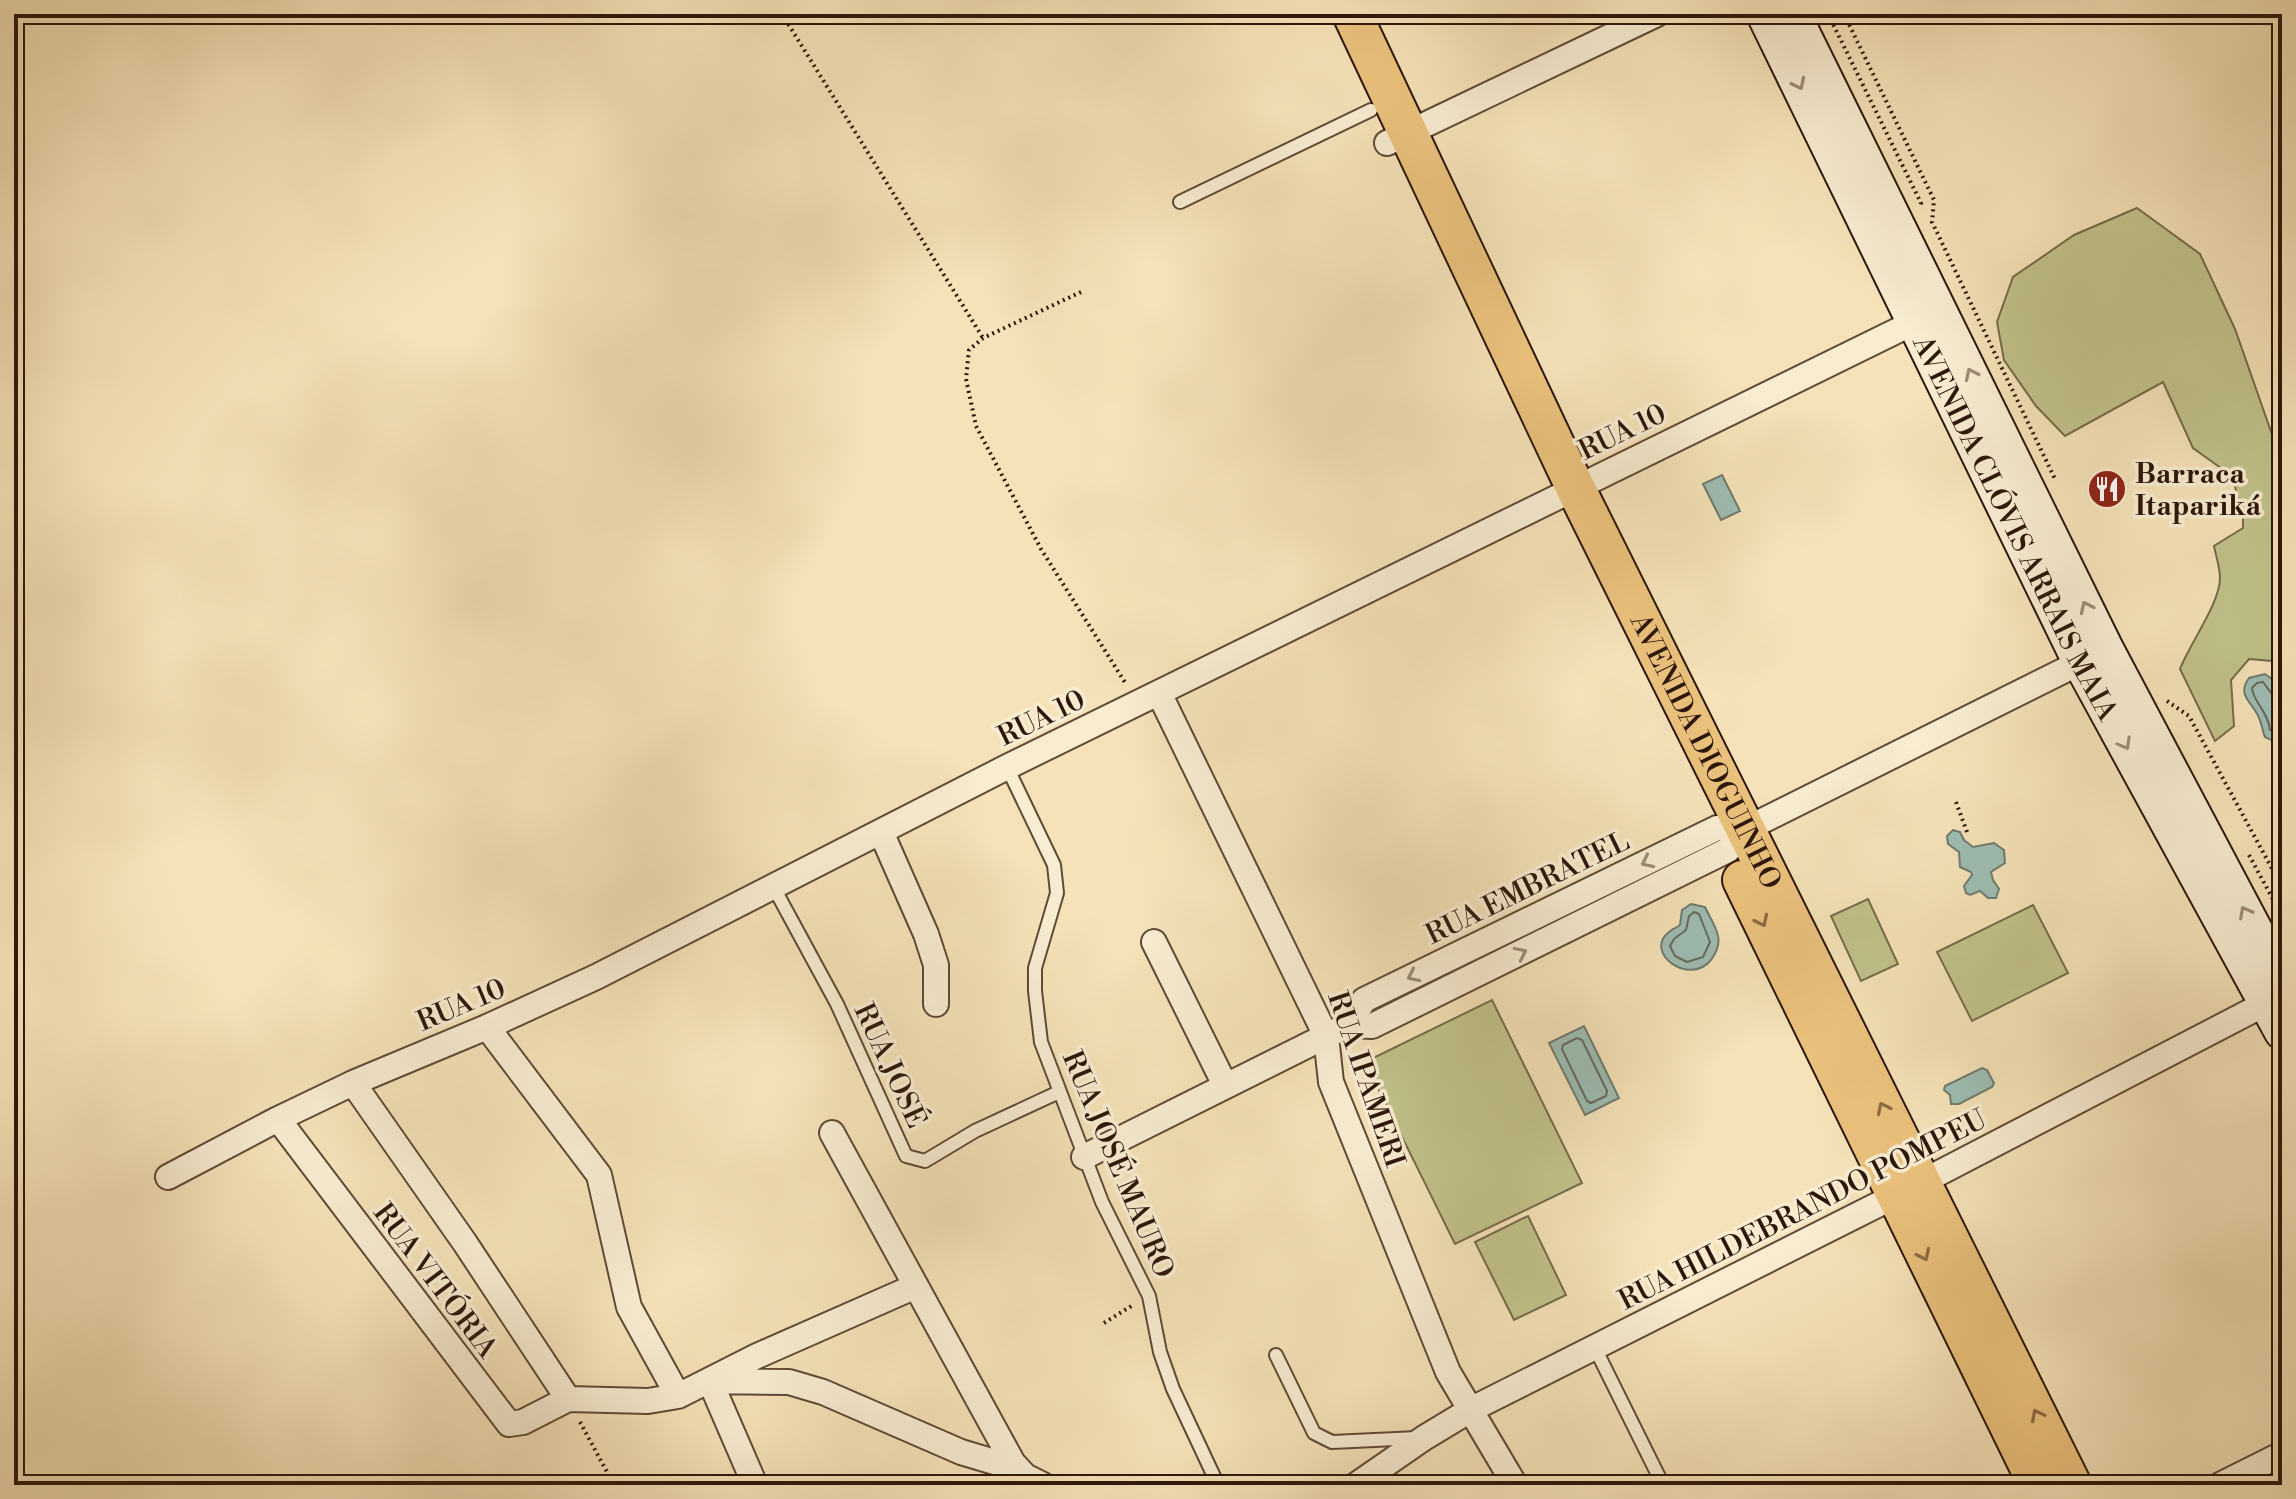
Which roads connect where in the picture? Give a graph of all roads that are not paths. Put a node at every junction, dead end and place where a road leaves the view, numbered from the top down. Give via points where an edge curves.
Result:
1 (1325, 14) edge
2 (1352, 14) edge
3 (1657, 14) edge
4 (1764, 14) edge
5 (1793, 14) edge
6 (1371, 110) junction
7 (1398, 138) junction
8 (1180, 202) dead end
9 (1928, 316) junction
10 (1564, 492) junction
11 (2093, 656) junction
12 (1149, 698) junction
13 (1007, 767) junction
14 (881, 832) junction
15 (1730, 836) junction
16 (773, 886) junction
17 (1154, 942) dead end
18 (2278, 1003) edge
19 (936, 1004) dead end
20 (487, 1027) junction
21 (1337, 1030) junction
22 (353, 1083) junction
23 (1225, 1085) junction
24 (1059, 1092) junction
25 (278, 1119) junction
26 (832, 1133) dead end
27 (1084, 1157) junction
28 (168, 1177) dead end
29 (1908, 1190) junction
30 (916, 1286) junction
31 (1595, 1348) junction
32 (1276, 1355) dead end
33 (710, 1381) junction
34 (678, 1396) junction
35 (568, 1399) junction
36 (1472, 1409) junction
37 (1424, 1438) junction
38 (2282, 1454) edge
39 (1018, 1469) junction
40 (755, 1485) edge
41 (1043, 1485) edge
42 (1218, 1485) edge
43 (1356, 1485) edge
44 (1515, 1485) edge
45 (1663, 1485) edge
46 (2038, 1485) edge
47 (2072, 1485) edge
48 (2220, 1485) edge

1 - 6 main road, AVENIDA DIOGUINHO
2 - 7 main road, AVENIDA DIOGUINHO
3 - 7 street
4 -> 9 main road, AVENIDA CLÓVIS ARRAIS MAIA
5 - 9 main road, AVENIDA CLÓVIS ARRAIS MAIA
6 - 7 main road, AVENIDA DIOGUINHO
6 - 8 lane
7 - 10 main road, AVENIDA DIOGUINHO
9 - 10 street, RUA 10
9 - 11 main road, AVENIDA CLÓVIS ARRAIS MAIA
10 - 12 street, RUA 10
10 - 15 main road, AVENIDA DIOGUINHO
11 - 15 street, RUA EMBRATEL
11 - 18 main road, AVENIDA CLÓVIS ARRAIS MAIA
12 - 13 street, RUA 10
12 - 21 street, RUA IPAMERI
13 - 14 street, RUA 10
13 - 24 lane, RUA JOSÉ MAURO via 1054,865 1057,893 1038,953 1035,991 1041,1042
14 - 16 street, RUA 10
14 - 19 street via 936,965
15 - 21 street, RUA EMBRATEL via 1372,1026
15 - 29 main road, AVENIDA DIOGUINHO
16 - 20 street, RUA 10
16 - 24 lane, RUA JOSÉ via 837,1004 906,1156 925,1161
17 - 23 street
18 - 29 street, RUA HILDEBRANDO POMPEU
20 - 22 street, RUA 10
20 - 34 street via 599,1175 629,1307
21 - 23 street, RUA EMBRATEL
21 - 36 street, RUA IPAMERI via 1331,1082 1448,1372
22 - 25 street, RUA 10
22 - 35 street
23 - 27 street, RUA EMBRATEL
24 - 27 lane, RUA JOSÉ MAURO
25 - 28 street, RUA 10
25 - 35 street, RUA VITÓRIA via 505,1421 523,1422
26 - 30 street
27 - 42 lane, RUA JOSÉ MAURO via 1149,1296 1173,1389
29 - 31 street, RUA HILDEBRANDO POMPEU
29 -> 46 main road, AVENIDA DIOGUINHO
47 -> 29 main road, AVENIDA DIOGUINHO
30 - 33 street
30 - 39 street
31 - 36 street, RUA HILDEBRANDO POMPEU
31 - 45 lane
32 - 37 lane via 1314,1433 1322,1439
33 - 34 street
33 - 39 street via 789,1382 961,1452
33 - 40 street
34 - 35 street via 648,1401
36 - 37 street, RUA HILDEBRANDO POMPEU
36 - 44 street, RUA IPAMERI
37 - 43 street, RUA HILDEBRANDO POMPEU
38 - 48 street
39 - 41 street

